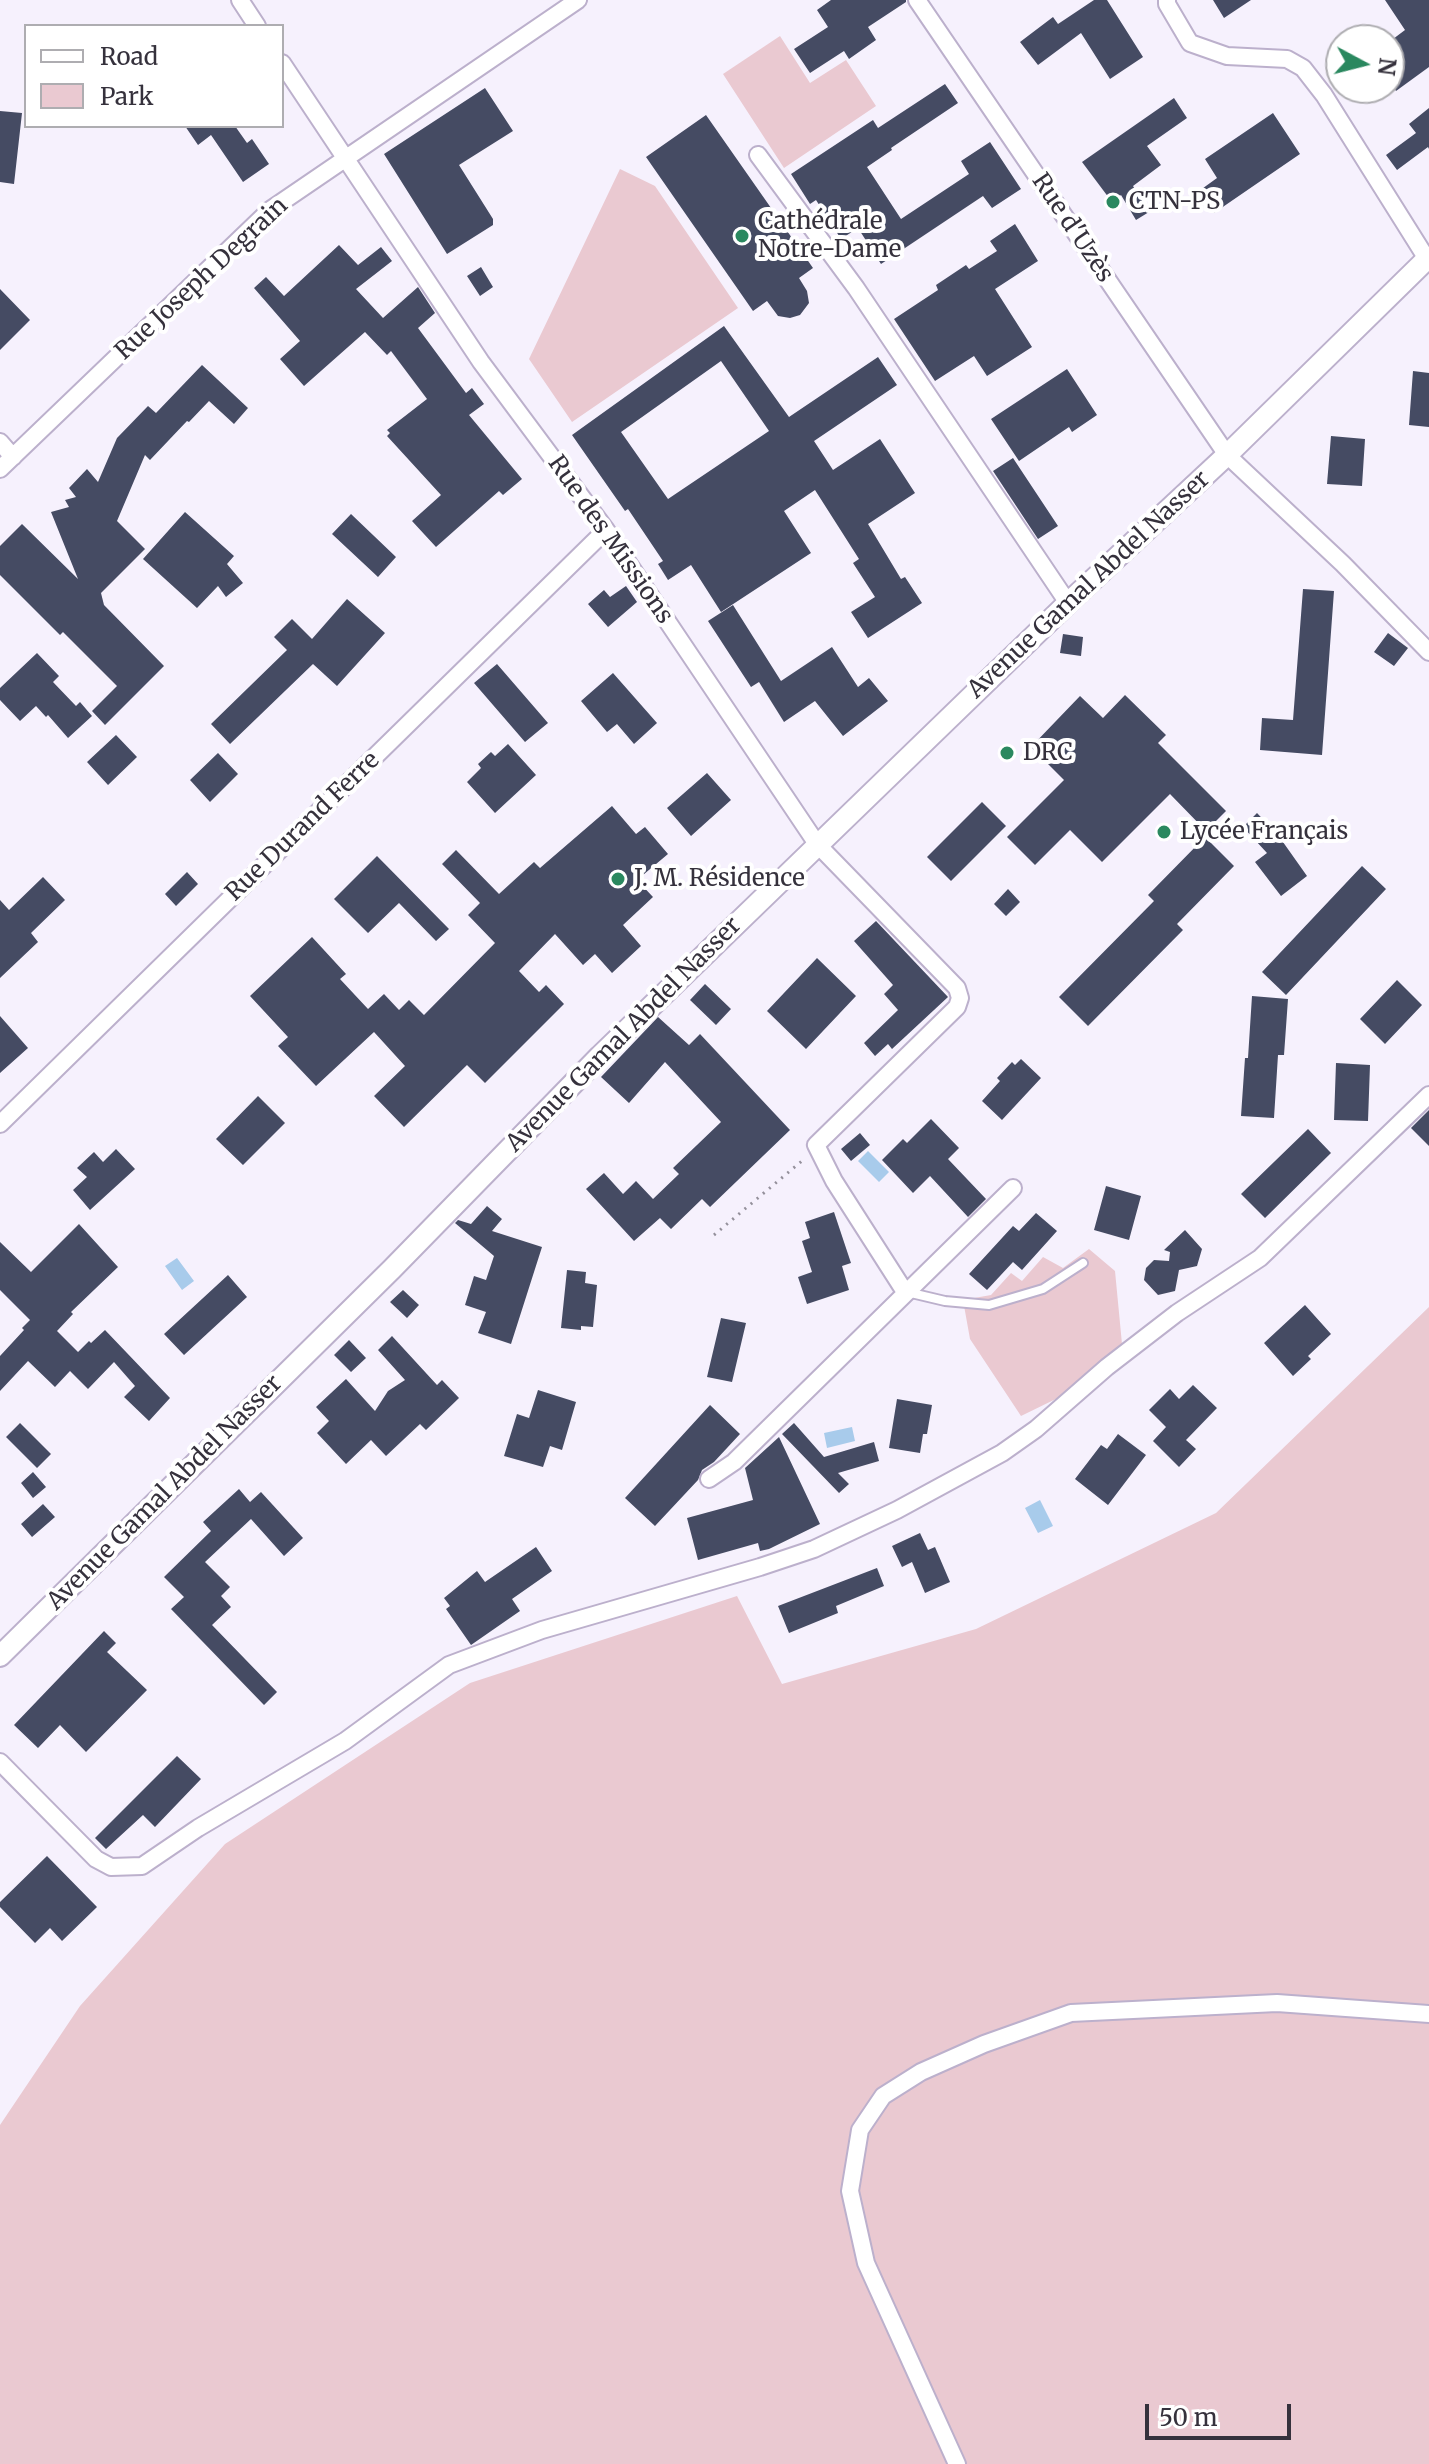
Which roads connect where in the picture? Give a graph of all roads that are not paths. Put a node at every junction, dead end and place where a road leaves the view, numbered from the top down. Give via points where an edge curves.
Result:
1 (240, 0) edge
2 (577, 0) edge
3 (917, 0) edge
4 (1167, 0) edge
5 (256, 24) edge
6 (284, 66) edge
7 (758, 155) dead end
8 (345, 159) junction
9 (1428, 258) edge
10 (0, 442) edge
11 (1227, 455) junction
12 (13, 457) junction
13 (0, 469) edge
14 (606, 530) junction
15 (1068, 603) junction
16 (1429, 652) edge
17 (817, 844) junction
18 (1429, 1095) edge
19 (0, 1124) edge
20 (1013, 1188) dead end
21 (1083, 1263) dead end
22 (905, 1292) junction
23 (709, 1479) dead end
24 (0, 1656) edge
25 (0, 1762) edge
26 (1429, 2014) edge
27 (957, 2464) edge

1 - 5 street
2 - 8 street, Rue Joseph Degrain
3 - 11 street, Rue d'Uzès
4 - 9 street via 1190,43 1227,56 1287,59 1303,68
6 - 8 street, Rue des Missions
7 - 15 street via 856,288
8 - 12 street, Rue Joseph Degrain via 270,210
8 - 14 street, Rue des Missions via 481,362
9 - 11 street, Avenue Gamal Abdel Nasser
10 - 12 street
11 - 15 street, Avenue Gamal Abdel Nasser
11 - 16 street, Rue d'Uzès
12 - 13 street, Rue Joseph Degrain
14 - 17 street, Rue des Missions
14 - 19 street, Rue Durand Ferre
15 - 17 street, Avenue Gamal Abdel Nasser
17 - 22 street, Rue des Missions via 957,988 960,998 957,1007 816,1145
17 - 24 street, Avenue Gamal Abdel Nasser
18 - 25 street via 1260,1258 1177,1313 1002,1453 814,1549 542,1630 449,1665 345,1741 142,1866 111,1867 96,1859
20 - 22 street
21 - 22 lane via 1043,1289 989,1305
22 - 23 street via 734,1462
26 - 27 street via 1277,2003 1071,2013 921,2072 883,2096 860,2130 850,2191 866,2263

